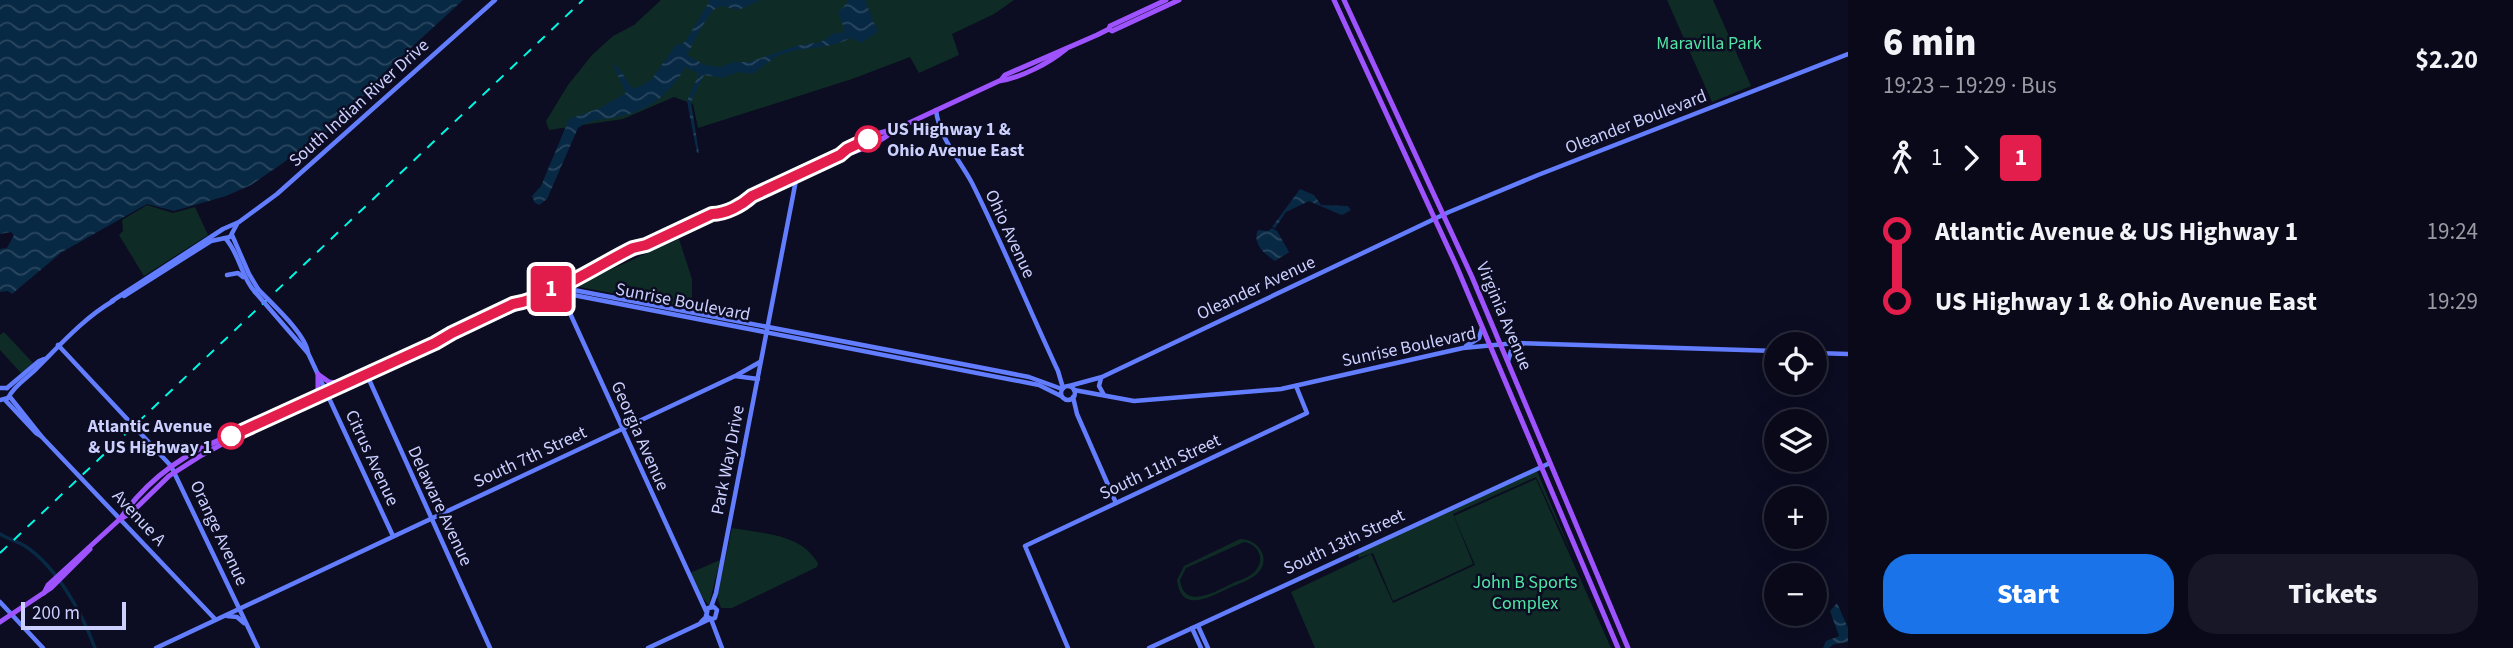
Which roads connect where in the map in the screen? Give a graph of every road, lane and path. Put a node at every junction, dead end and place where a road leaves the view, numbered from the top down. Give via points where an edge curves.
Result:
1 (495, 0) edge
2 (1166, 0) edge
3 (1179, 0) edge
4 (1334, 0) edge
5 (1344, 0) edge
6 (1109, 29) junction
7 (1848, 54) edge
8 (1363, 63) junction
9 (1380, 78) junction
10 (936, 110) junction
11 (797, 175) junction
12 (1444, 214) junction
13 (1435, 218) junction
14 (228, 231) junction
15 (224, 238) junction
16 (584, 274) junction
17 (227, 275) dead end
18 (246, 281) junction
19 (557, 286) junction
20 (585, 286) junction
21 (257, 291) junction
22 (112, 301) junction
23 (1482, 327) junction
24 (767, 329) junction
25 (1501, 343) junction
26 (1526, 343) junction
27 (58, 345) junction
28 (1490, 345) junction
29 (1463, 348) junction
30 (1764, 351) edge
31 (1827, 353) edge
32 (1848, 354) edge
33 (761, 362) junction
34 (1508, 362) junction
35 (1058, 371) junction
36 (319, 374) junction
37 (367, 375) junction
38 (735, 376) junction
39 (1102, 377) junction
40 (758, 379) junction
41 (1044, 382) junction
42 (347, 384) junction
43 (1296, 386) junction
44 (0, 388) edge
45 (1068, 392) junction
46 (327, 393) junction
47 (1105, 396) junction
48 (5, 397) edge
49 (308, 402) junction
50 (622, 429) junction
51 (1550, 463) junction
52 (1541, 467) junction
53 (173, 469) junction
54 (1116, 503) junction
55 (120, 519) junction
56 (431, 519) junction
57 (393, 536) junction
58 (0, 602) edge
59 (239, 608) junction
60 (711, 613) junction
61 (12, 615) junction
62 (223, 616) junction
63 (215, 619) junction
64 (0, 622) edge
65 (248, 626) junction
66 (1195, 627) junction
67 (43, 648) edge
68 (156, 648) edge
69 (258, 648) edge
70 (490, 648) edge
71 (648, 648) edge
72 (722, 648) edge
73 (1068, 648) edge
74 (1149, 648) edge
75 (1201, 648) edge
76 (1208, 648) edge
77 (1618, 648) edge
78 (1628, 648) edge

1 - 14 street, South Indian River Drive via 297,178
2 - 6 main road
3 - 6 main road
4 - 8 main road, Virginia Avenue
5 - 9 main road, Virginia Avenue
6 - 10 main road
7 - 12 street, Oleander Boulevard
8 - 9 main road
8 - 13 main road, Virginia Avenue
9 - 12 main road, Virginia Avenue
10 - 11 main road
10 - 35 street, Ohio Avenue
11 - 16 main road
11 - 24 street, Park Way Drive
12 - 13 street, Oleander Boulevard
12 - 25 main road, Virginia Avenue
13 - 23 main road, Virginia Avenue
13 - 39 street, Oleander Avenue
14 - 15 street, Citrus Avenue
14 - 15 street, South Indian River Drive
14 - 21 street, Citrus Avenue
14 - 22 street, South Indian River Drive
15 - 18 street, Citrus Avenue
15 - 22 street, South Indian River Drive
16 - 19 main road
16 - 20 street
17 - 18 street via 238,273
18 - 21 street, Citrus Avenue
19 - 20 street, Sunrise Boulevard
19 - 24 street, Sunrise Boulevard via 568,294
19 - 37 main road
19 - 50 street, Georgia Avenue
20 - 24 street, Sunrise Boulevard
21 - 36 street, Citrus Avenue, bridge via 308,353
22 - 27 street, South Indian River Drive
23 - 28 main road, Virginia Avenue
23 - 29 street via 1479,338
24 - 33 street, Park Way Drive
24 - 41 street, Sunrise Boulevard
24 - 45 street, Sunrise Boulevard
25 - 26 street, Sunrise Boulevard
25 - 28 street, Sunrise Boulevard
25 - 34 main road, Virginia Avenue
26 - 30 street, Sunrise Boulevard
26 - 34 street via 1511,351
27 - 48 street, South Indian River Drive
27 - 53 street, Orange Avenue
28 - 29 street, Sunrise Boulevard
28 - 52 main road, Virginia Avenue
29 - 43 street, Sunrise Boulevard
31 - 32 street
33 - 38 street, South 7th Street
33 - 40 street, Park Way Drive
34 - 51 main road, Virginia Avenue
35 - 41 street via 1054,380
35 - 45 street, Ohio Avenue
36 - 42 main road via 330,382
36 - 46 street, Citrus Avenue
36 - 49 main road via 318,389
37 - 42 main road
37 - 56 street, Delaware Avenue
38 - 40 street
38 - 50 street, South 7th Street
39 - 45 street, Oleander Avenue
39 - 47 street via 1099,386
40 - 60 street, Park Way Drive
41 - 45 street, Sunrise Boulevard
42 - 46 main road
43 - 47 street, Sunrise Boulevard via 1134,401
43 - 54 street, South 11th Street via 1307,413
44 - 48 street
45 - 47 street, Sunrise Boulevard
45 - 54 street, Ohio Avenue
46 - 49 main road
46 - 57 street, Citrus Avenue
48 - 55 street, Avenue A
49 - 53 main road via 227,438
50 - 56 street, South 7th Street
50 - 60 street, Georgia Avenue via 698,596
51 - 52 street, South 13th Street
51 - 78 main road, Virginia Avenue
52 - 66 street, South 13th Street
52 - 77 main road, Virginia Avenue
53 - 55 main road via 149,486
53 - 59 street, Orange Avenue
54 - 73 street, South 11th Street via 1025,546
55 - 61 main road via 44,593
55 - 63 street, Avenue A
56 - 57 street, South 7th Street
56 - 70 street, Delaware Avenue
57 - 59 street, South 7th Street
58 - 61 street
59 - 62 street, South 7th Street
59 - 65 street, Orange Avenue
60 - 71 street via 698,625
60 - 72 street, Georgia Avenue
61 - 64 main road
61 - 67 street
62 - 63 street, South 7th Street
62 - 65 street via 237,617
63 - 68 street, South 7th Street
65 - 69 street, Orange Avenue
66 - 74 street, South 13th Street
66 - 75 street
66 - 76 street

